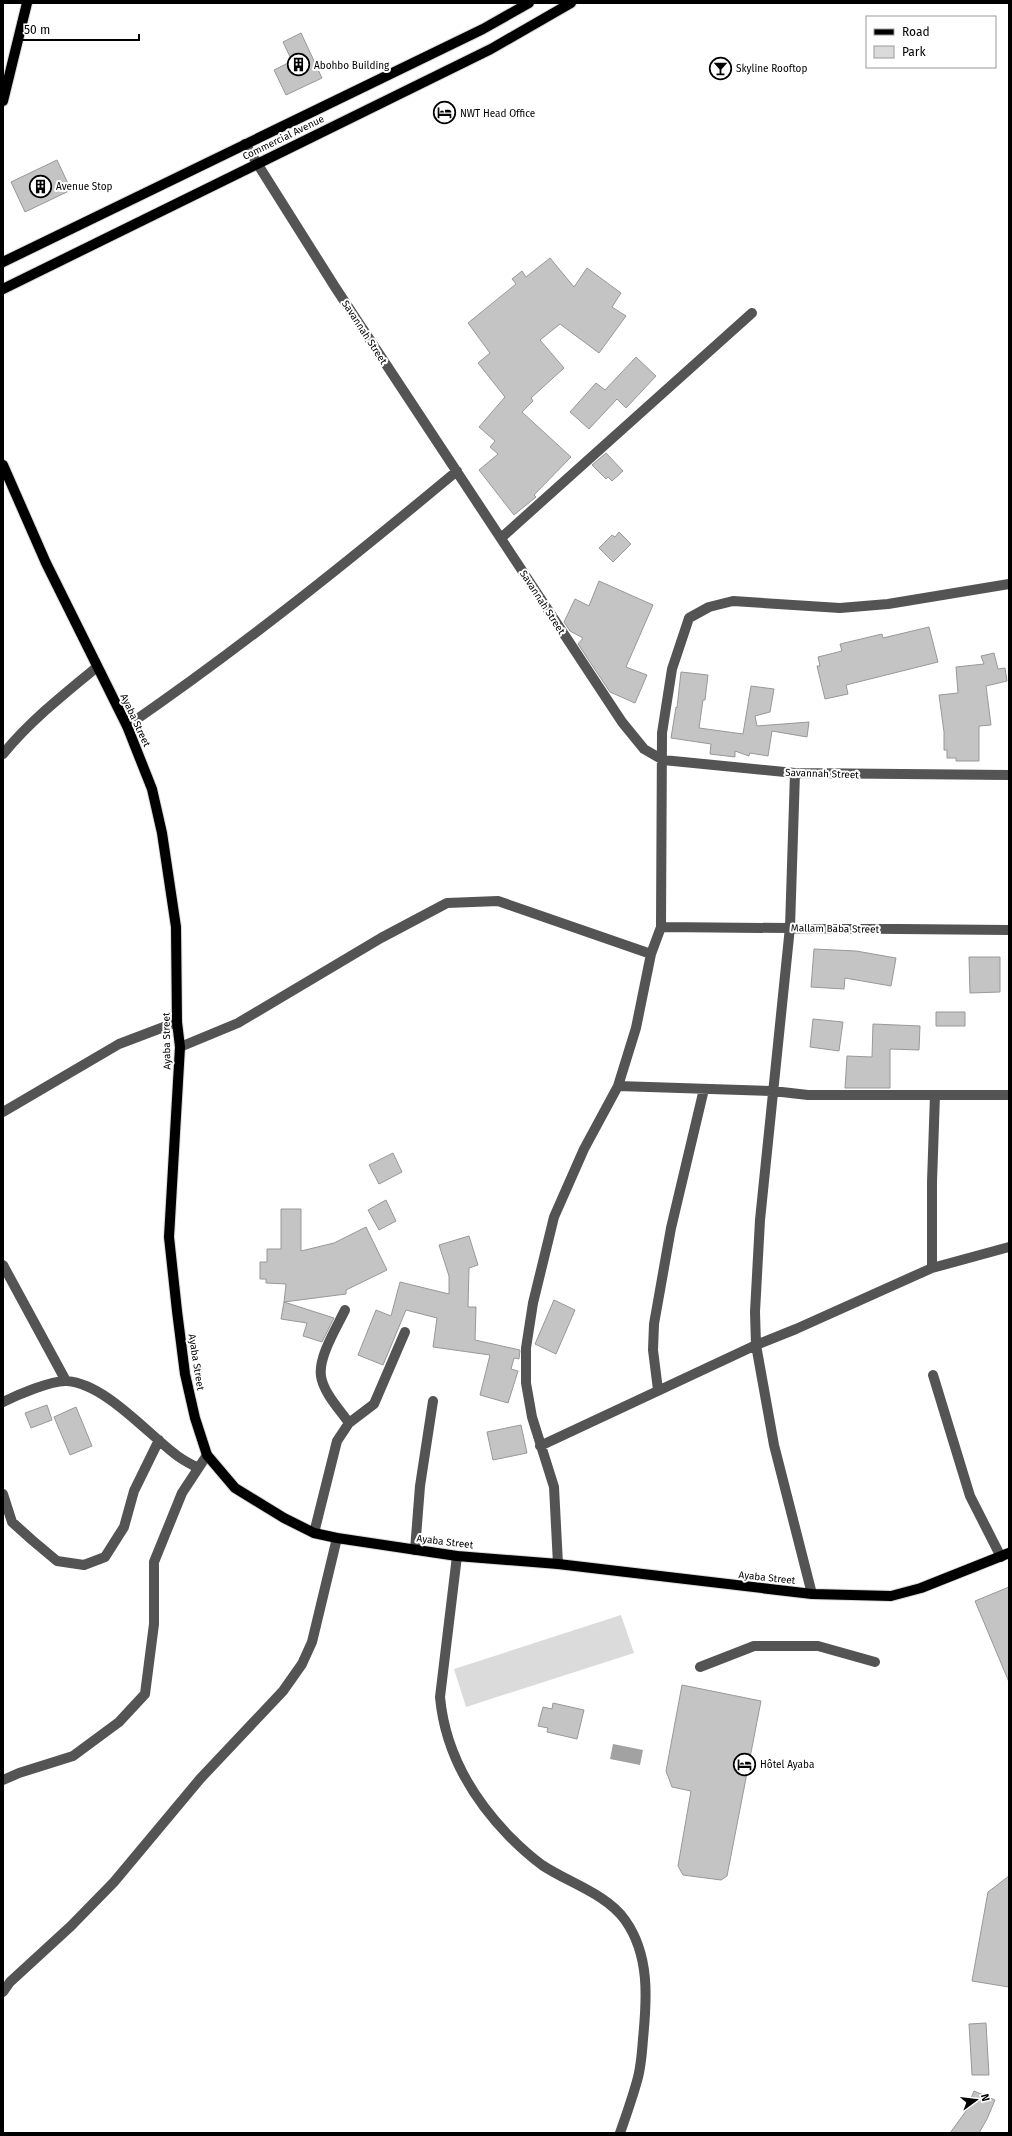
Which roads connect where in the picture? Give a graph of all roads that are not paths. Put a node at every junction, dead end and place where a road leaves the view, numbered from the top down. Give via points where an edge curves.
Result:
1 (27, 3) edge
2 (529, 3) edge
3 (571, 3) edge
4 (3, 101) edge
5 (244, 144) junction
6 (256, 164) junction
7 (3, 262) edge
8 (3, 289) edge
9 (752, 313) dead end
10 (3, 465) edge
11 (457, 471) junction
12 (501, 538) junction
13 (1009, 584) edge
14 (97, 667) junction
15 (128, 726) junction
16 (3, 754) edge
17 (663, 760) junction
18 (795, 774) junction
19 (1009, 776) edge
20 (660, 927) junction
21 (790, 927) junction
22 (1009, 930) edge
23 (651, 954) junction
24 (177, 1022) junction
25 (180, 1047) junction
26 (618, 1086) junction
27 (704, 1088) junction
28 (773, 1091) junction
29 (935, 1095) junction
30 (1009, 1095) edge
31 (3, 1112) edge
32 (1009, 1247) edge
33 (3, 1265) edge
34 (932, 1268) junction
35 (344, 1310) dead end
36 (405, 1332) dead end
37 (756, 1345) junction
38 (933, 1375) dead end
39 (66, 1381) junction
40 (658, 1390) junction
41 (433, 1401) dead end
42 (3, 1402) edge
43 (349, 1423) junction
44 (159, 1440) junction
45 (540, 1446) junction
46 (207, 1455) junction
47 (198, 1468) junction
48 (3, 1494) edge
49 (314, 1532) junction
50 (337, 1538) junction
51 (415, 1550) junction
52 (1005, 1555) edge
53 (457, 1556) junction
54 (558, 1564) junction
55 (812, 1594) junction
56 (875, 1662) dead end
57 (700, 1667) dead end
58 (3, 1780) edge
59 (3, 1992) edge
60 (620, 2133) edge

1 - 4 main road
2 - 5 main road, Commercial Avenue via 483,29
3 - 6 main road, Commercial Avenue via 491,49
5 - 6 street, Savannah Street
5 - 7 main road, Commercial Avenue
6 - 8 main road, Commercial Avenue
6 - 11 street, Savannah Street
9 - 12 street
10 - 14 main road, Ayaba Street via 46,564
11 - 12 street, Savannah Street
11 - 15 street via 290,607
12 - 17 street, Savannah Street via 622,722 644,749
13 - 17 street via 888,604 840,608 733,602 709,607 689,618 672,669 662,733
14 - 15 main road, Ayaba Street
14 - 16 street via 59,697
15 - 24 main road, Ayaba Street via 152,789 162,833 176,927
17 - 18 street, Savannah Street
17 - 20 street
18 - 19 street, Savannah Street
18 - 21 street
20 - 21 street, Mallam Baba Street
20 - 23 street
21 - 22 street, Mallam Baba Street
21 - 28 street
23 - 25 street via 498,901 447,903 354,954 249,1017
23 - 26 street via 636,1028
24 - 25 main road, Ayaba Street
24 - 31 street via 119,1044
25 - 46 main road, Ayaba Street via 169,1237 185,1374
26 - 27 street
26 - 45 street via 584,1149 554,1217 533,1303 526,1348 526,1383
27 - 28 street
27 - 40 street via 671,1228 654,1324 653,1350
28 - 29 street via 808,1094
28 - 37 street via 756,1267
29 - 30 street
29 - 34 street
32 - 34 street
33 - 39 street
34 - 37 street
35 - 43 street via 321,1361 321,1376 327,1390
36 - 43 street via 374,1404
37 - 40 street
37 - 55 street via 774,1445
38 - 52 street via 970,1496
39 - 42 street via 20,1394
39 - 44 street via 107,1397
40 - 45 street
41 - 51 street via 420,1486
43 - 49 street via 337,1441
44 - 47 street via 176,1455
44 - 48 street via 134,1491 124,1527 105,1557 84,1565 57,1560 12,1522
45 - 54 street via 554,1486
46 - 47 street
46 - 49 main road, Ayaba Street via 235,1488 284,1518
47 - 58 street via 182,1493 154,1562 154,1624 145,1694 119,1722 73,1756
49 - 50 main road, Ayaba Street
50 - 51 main road, Ayaba Street
50 - 59 street via 312,1642 302,1664 283,1691 200,1779 114,1882 10,1982
51 - 53 main road, Ayaba Street
52 - 55 main road, Ayaba Street via 921,1588 891,1596
53 - 54 main road, Ayaba Street
53 - 60 street via 440,1697 448,1743 465,1780 494,1820 542,1865 615,1908 625,1919 641,1951 646,2010 640,2066 638,2081
54 - 55 main road, Ayaba Street
56 - 57 street via 818,1646 754,1646

